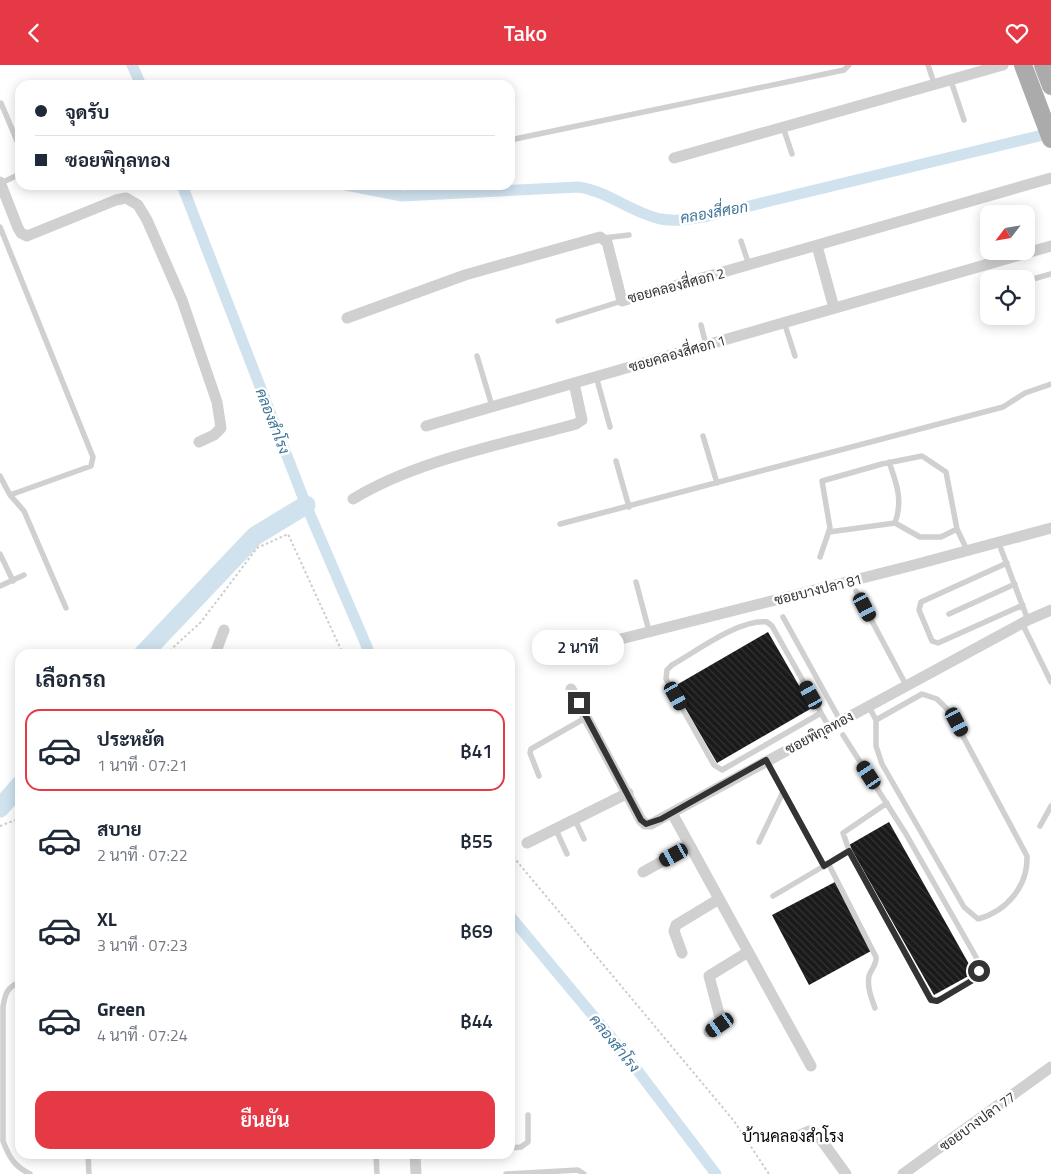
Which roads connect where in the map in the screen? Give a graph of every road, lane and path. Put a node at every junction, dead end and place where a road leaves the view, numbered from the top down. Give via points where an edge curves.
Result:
1 (850, 65) edge
2 (928, 65) edge
3 (1003, 65) edge
4 (1023, 65) edge
5 (1043, 65) edge
6 (951, 81) junction
7 (935, 86) junction
8 (1051, 86) edge
9 (1, 103) edge
10 (964, 120) dead end
11 (783, 127) junction
12 (15, 136) edge
13 (515, 138) edge
14 (1051, 139) edge
15 (792, 154) dead end
16 (674, 159) dead end
17 (15, 176) edge
18 (1051, 178) edge
19 (1, 183) edge
20 (0, 227) edge
21 (629, 235) dead end
22 (604, 238) junction
23 (741, 241) dead end
24 (818, 246) junction
25 (1051, 246) edge
26 (749, 265) junction
27 (1051, 274) edge
28 (1035, 278) edge
29 (622, 301) junction
30 (834, 308) junction
31 (347, 318) dead end
32 (558, 321) dead end
33 (784, 322) junction
34 (701, 325) dead end
35 (706, 345) junction
36 (477, 355) dead end
37 (795, 356) dead end
38 (596, 376) junction
39 (574, 383) junction
40 (1051, 384) edge
41 (492, 406) junction
42 (426, 426) dead end
43 (610, 427) dead end
44 (703, 436) dead end
45 (200, 441) dead end
46 (616, 461) dead end
47 (889, 463) junction
48 (0, 476) edge
49 (717, 483) junction
50 (10, 495) junction
51 (354, 499) dead end
52 (629, 507) junction
53 (896, 523) junction
54 (560, 524) dead end
55 (1051, 528) edge
56 (957, 529) junction
57 (829, 532) junction
58 (1001, 549) dead end
59 (967, 551) junction
60 (0, 554) edge
61 (820, 557) dead end
62 (1007, 563) junction
63 (24, 575) dead end
64 (13, 581) junction
65 (636, 582) dead end
66 (1015, 584) junction
67 (0, 586) edge
68 (856, 591) dead end
69 (1023, 605) junction
70 (66, 608) dead end
71 (1051, 610) edge
72 (949, 614) dead end
73 (783, 617) dead end
74 (1025, 621) junction
75 (224, 630) dead end
76 (649, 631) junction
77 (585, 648) dead end
78 (171, 649) edge
79 (217, 649) edge
80 (341, 649) edge
81 (1051, 682) edge
82 (906, 685) junction
83 (571, 689) dead end
84 (868, 705) junction
85 (821, 713) junction
86 (587, 717) junction
87 (876, 720) junction
88 (836, 725) junction
89 (843, 735) dead end
90 (766, 760) junction
91 (539, 776) dead end
92 (783, 792) junction
93 (628, 793) junction
94 (887, 803) junction
95 (1051, 805) edge
96 (672, 813) junction
97 (15, 818) edge
98 (574, 820) junction
99 (0, 825) edge
100 (1040, 826) dead end
101 (556, 830) junction
102 (584, 839) dead end
103 (759, 842) dead end
104 (528, 843) dead end
105 (690, 846) junction
106 (849, 851) junction
107 (567, 854) dead end
108 (515, 859) edge
109 (826, 865) junction
110 (643, 872) dead end
111 (773, 897) dead end
112 (719, 899) junction
113 (682, 953) dead end
114 (748, 953) junction
115 (15, 984) edge
116 (874, 1008) dead end
117 (709, 1032) dead end
118 (811, 1066) dead end
119 (1051, 1067) edge
120 (528, 1115) dead end
121 (793, 1138) dead end
122 (515, 1148) edge
123 (88, 1159) edge
124 (376, 1159) edge
125 (415, 1159) edge
126 (907, 1173) edge
127 (30, 1174) edge
128 (89, 1174) edge
129 (377, 1174) edge
130 (416, 1174) edge
131 (506, 1174) edge
132 (584, 1174) edge
133 (769, 1174) edge
134 (846, 1174) edge

1 - 13 lane via 844,70
2 - 7 lane
3 - 6 street
4 - 14 main road
5 - 8 main road
6 - 7 street
6 - 10 lane
7 - 11 street
9 - 12 lane
11 - 15 lane
11 - 16 street
17 - 19 lane
18 - 24 street, ซอยคลองสี่ศอก 2
19 - 45 street via 18,227 27,236 116,200 126,198 138,205 182,300 217,402 221,428
20 - 50 lane via 93,457 91,466
21 - 22 lane
22 - 29 street, ซอยคลองสี่ศอก 2
22 - 31 street via 464,275
23 - 26 lane
24 - 26 street, ซอยคลองสี่ศอก 2
24 - 30 street
25 - 30 street, ซอยคลองสี่ศอก 1
26 - 29 street, ซอยคลองสี่ศอก 2
27 - 28 lane
29 - 32 lane
30 - 33 street, ซอยคลองสี่ศอก 1
33 - 35 street, ซอยคลองสี่ศอก 1
33 - 37 lane
34 - 35 lane
35 - 38 street, ซอยคลองสี่ศอก 1
36 - 41 lane
38 - 39 street, ซอยคลองสี่ศอก 1
38 - 43 lane
39 - 41 street, ซอยคลองสี่ศอก 1
39 - 51 street via 582,415 582,420 576,424 410,471 376,485
40 - 49 lane via 1025,393 1003,407
41 - 42 street, ซอยคลองสี่ศอก 1
44 - 49 lane
46 - 52 lane
47 - 53 lane via 899,487 900,508
47 - 56 lane via 922,456 946,472
47 - 57 lane via 822,481
48 - 50 lane
49 - 52 lane
50 - 70 lane via 24,511
52 - 54 lane
53 - 56 lane via 920,537 941,537
53 - 57 lane
55 - 59 street, ซอยบางปลา 81
56 - 59 lane
57 - 61 lane
58 - 62 lane
59 - 76 street, ซอยบางปลา 81
60 - 64 lane
62 - 66 lane
62 - 69 lane via 921,601 920,610 932,641 938,643
63 - 64 lane
64 - 67 lane
65 - 76 lane
66 - 69 lane
66 - 72 lane
68 - 82 lane
69 - 74 lane
71 - 74 street, ซอยพิกุลทอง
73 - 88 lane
74 - 81 lane
74 - 82 street, ซอยพิกุลทอง
75 - 79 street
76 - 77 street, ซอยบางปลา 81
78 - 80 path via 201,621 257,548 288,534
82 - 84 street, ซอยพิกุลทอง
83 - 86 street, ซอยพิกุลทอง
84 - 87 lane
84 - 88 street, ซอยพิกุลทอง
85 - 85 lane via 768,622 734,630 672,665 666,674 714,765 722,770
85 - 88 lane
86 - 91 lane via 531,749
86 - 93 street, ซอยพิกุลทอง
87 - 87 lane via 876,746 882,764 964,907 978,919 1011,901 1019,889 1027,856 950,712 938,699 922,694
88 - 90 street, ซอยพิกุลทอง
89 - 94 lane
90 - 92 lane
90 - 96 street, ซอยพิกุลทอง
92 - 103 lane
92 - 109 lane
93 - 96 street, ซอยพิกุลทอง via 646,824
93 - 98 street
94 - 106 lane via 843,833
94 - 106 lane via 976,957 979,965 977,976 937,1001 931,1000
95 - 100 lane
96 - 105 street
97 - 99 path
98 - 101 street
98 - 102 lane
101 - 104 street
101 - 107 lane
105 - 110 street
105 - 112 street
106 - 109 lane
108 - 133 path via 734,1121
109 - 111 lane
109 - 116 lane via 876,957 869,974
112 - 113 street via 676,925 674,931
112 - 114 street
114 - 117 street via 709,976 721,1021
114 - 118 street
115 - 127 lane via 5,995 3,1007 3,1141 9,1159
119 - 126 street, ซอยบางปลา 77
120 - 122 lane via 528,1142
121 - 134 street via 809,1131 817,1134
123 - 128 lane
124 - 129 lane
125 - 130 street
131 - 132 lane via 578,1170

